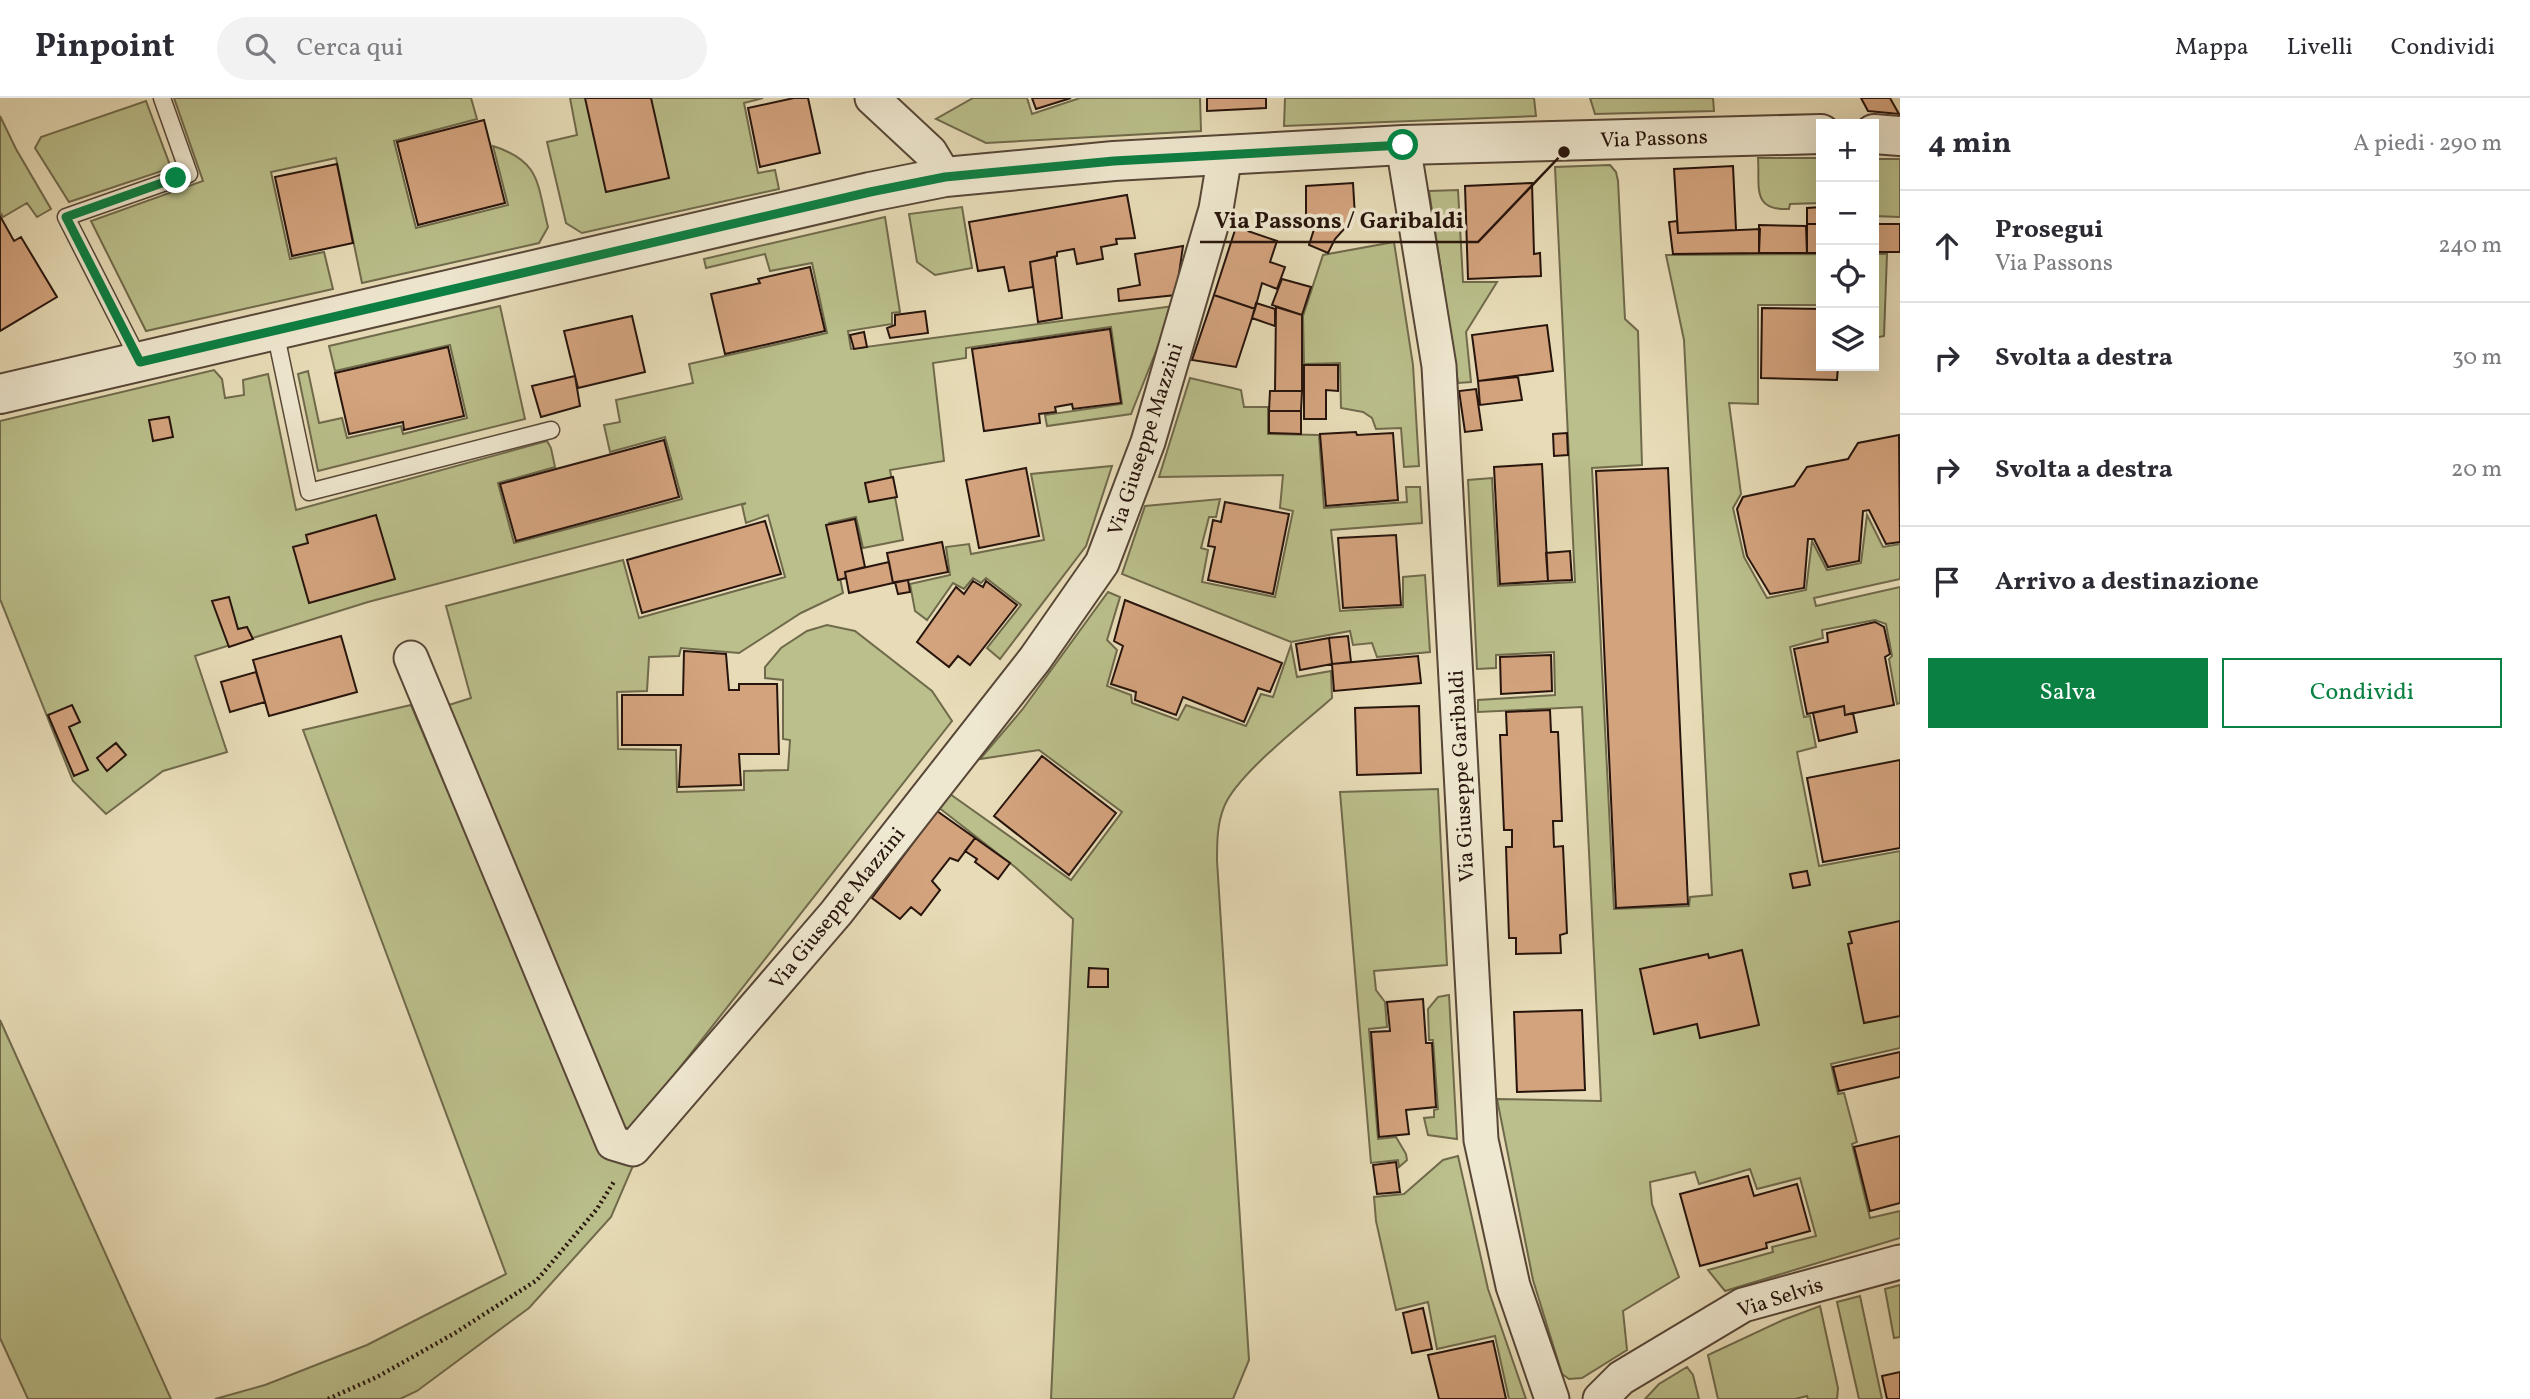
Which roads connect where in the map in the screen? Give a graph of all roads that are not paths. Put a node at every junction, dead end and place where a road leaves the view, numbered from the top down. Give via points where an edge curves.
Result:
1 (162, 98) edge
2 (872, 98) edge
3 (1816, 134) edge
4 (1879, 134) edge
5 (1900, 136) edge
6 (1403, 145) junction
7 (1225, 155) junction
8 (945, 177) junction
9 (275, 331) junction
10 (140, 362) junction
11 (0, 394) edge
12 (551, 430) dead end
13 (411, 658) dead end
14 (1900, 1262) edge
15 (1552, 1399) edge
16 (1600, 1399) edge

1 - 10 lane via 189,174 66,217
2 - 8 street via 930,152
3 - 6 street, Via Passons
4 - 5 street
6 - 7 street, Via Passons
6 - 15 street, Via Giuseppe Garibaldi via 1439,366 1481,1140 1513,1286
7 - 8 street, Via Passons
7 - 13 street, Via Giuseppe Mazzini via 1216,209 1147,442 1102,563 1035,659 836,913 633,1149 613,1143
8 - 9 street, Via Passons
9 - 10 street, Via Passons
9 - 12 lane via 309,492
10 - 11 street, Via Passons
14 - 16 street, Via Selvis via 1744,1305 1621,1378

